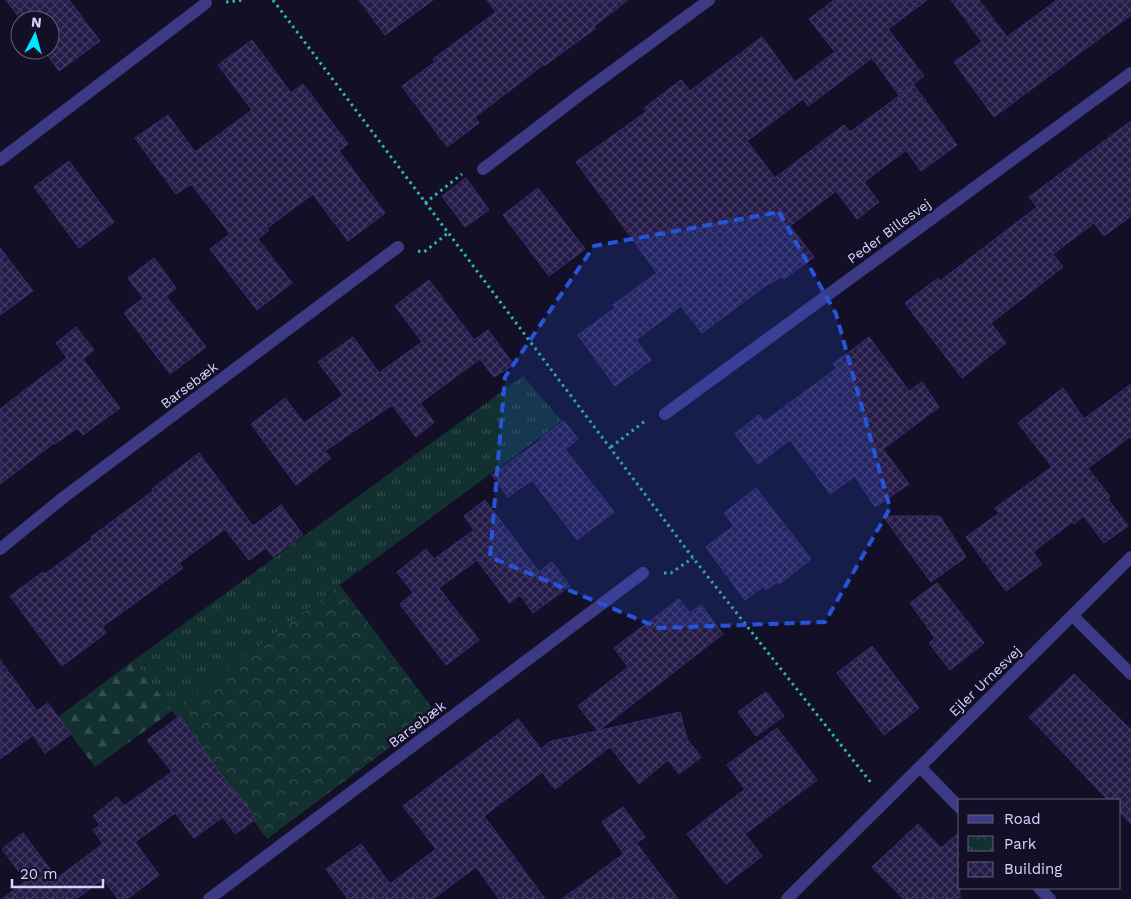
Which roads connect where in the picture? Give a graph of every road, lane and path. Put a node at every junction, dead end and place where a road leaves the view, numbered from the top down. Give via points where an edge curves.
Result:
1 (273, 0) edge
2 (709, 0) edge
3 (206, 3) dead end
4 (1131, 73) edge
5 (0, 160) edge
6 (483, 169) joint
7 (425, 203) junction
8 (448, 233) junction
9 (398, 247) joint
10 (665, 414) joint
11 (610, 447) junction
12 (0, 549) edge
13 (693, 558) junction
14 (1131, 558) edge
15 (643, 572) joint
16 (1073, 616) junction
17 (1131, 674) edge
18 (920, 767) junction
19 (885, 801) junction
20 (958, 806) edge
21 (1040, 889) edge
22 (209, 899) edge
23 (787, 899) edge
24 (1050, 899) edge

1 - 7 path
2 - 6 street
3 - 5 street
4 - 10 street, Peder Billesvej
6 - 7 path via 474,164
7 - 8 path
8 - 9 path via 424,252
8 - 11 path
9 - 12 street, Barsebæk via 64,497
10 - 11 path via 657,412
11 - 13 path
13 - 15 path via 671,573
13 - 19 path
14 - 16 street, Ejler Urnesvej
15 - 22 street, Barsebæk
16 - 17 street
16 - 18 street, Ejler Urnesvej
18 - 19 street, Ejler Urnesvej
18 - 20 street
19 - 23 street, Ejler Urnesvej
21 - 24 street

